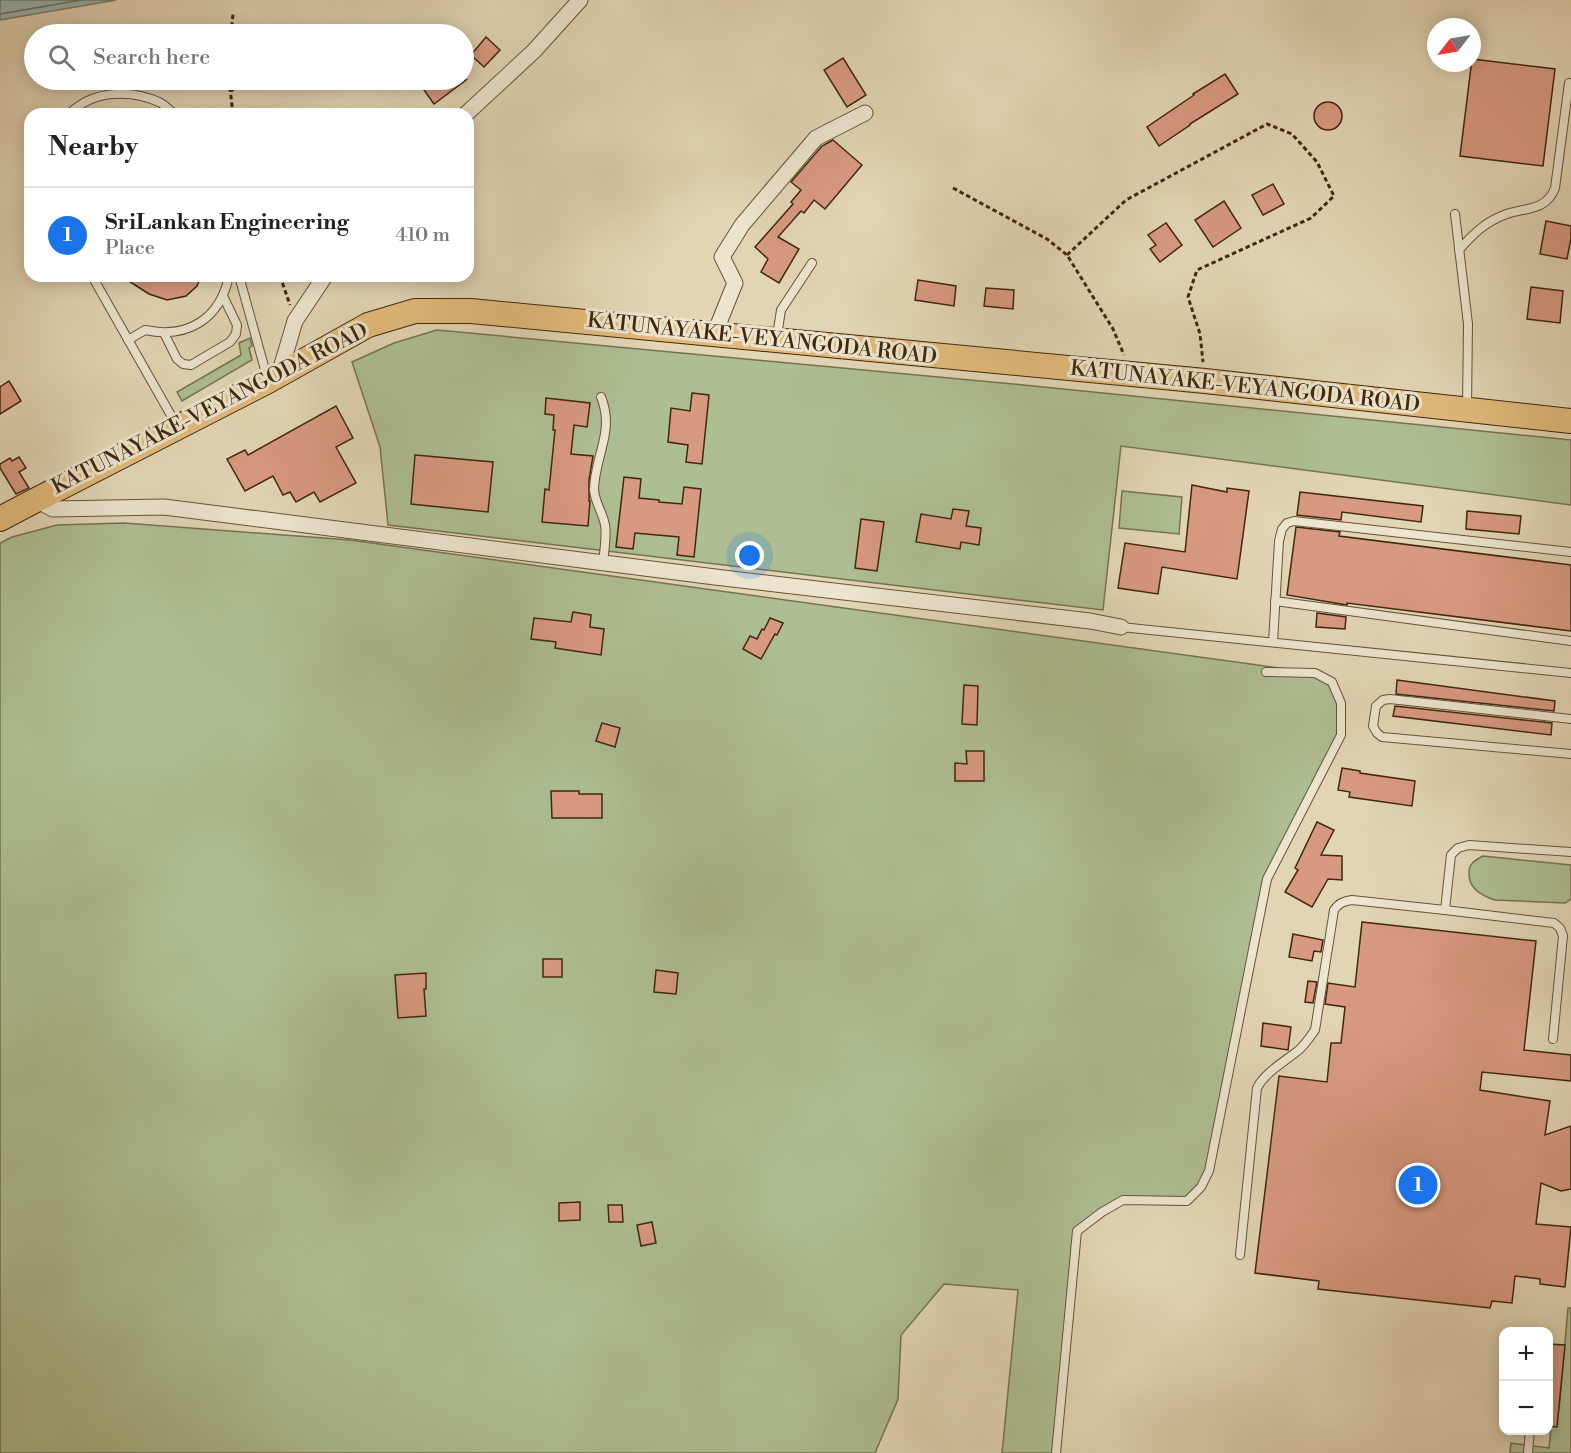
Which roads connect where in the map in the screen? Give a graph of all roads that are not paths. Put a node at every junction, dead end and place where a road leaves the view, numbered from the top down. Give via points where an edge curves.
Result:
1 (580, 0) edge
2 (1569, 83) dead end
3 (76, 108) edge
4 (167, 108) edge
5 (472, 108) edge
6 (865, 113) dead end
7 (1455, 214) dead end
8 (1460, 250) junction
9 (812, 263) dead end
10 (95, 282) edge
11 (227, 282) edge
12 (241, 282) edge
13 (321, 282) edge
14 (223, 296) junction
15 (164, 333) junction
16 (714, 335) junction
17 (128, 340) junction
18 (776, 341) junction
19 (273, 378) junction
20 (601, 397) dead end
21 (1467, 409) junction
22 (1571, 421) edge
23 (177, 427) junction
24 (36, 500) junction
25 (0, 519) edge
26 (1571, 552) edge
27 (603, 563) junction
28 (1275, 601) junction
29 (1121, 627) joint
30 (1571, 641) edge
31 (1273, 642) junction
32 (1266, 672) dead end
33 (1571, 674) edge
34 (1571, 719) edge
35 (1571, 754) edge
36 (1571, 852) edge
37 (1445, 910) junction
38 (1553, 1039) dead end
39 (1240, 1255) dead end
40 (1530, 1435) edge
41 (1056, 1453) edge
42 (1528, 1453) edge

1 - 5 street via 534,51
2 - 8 lane via 1552,196 1545,203 1484,225
3 - 4 lane via 114,93 139,94
6 - 16 street via 816,138 742,225 722,257 735,283
7 - 8 lane
8 - 21 lane via 1468,324
9 - 18 lane via 781,310
10 - 17 lane
11 - 14 lane
12 - 19 lane
13 - 19 street via 295,321
14 - 15 lane via 216,309 192,327
14 - 15 lane via 237,325 230,342 191,365 183,364
15 - 17 lane via 145,330
16 - 18 main road, KATUNAYAKE-VEYANGODA ROAD
16 - 19 main road, KATUNAYAKE-VEYANGODA ROAD via 471,311 415,311 368,325
17 - 23 lane
18 - 21 main road, KATUNAYAKE-VEYANGODA ROAD
19 - 23 main road, KATUNAYAKE-VEYANGODA ROAD
20 - 27 lane via 606,412 605,428 594,491 606,528
21 - 22 main road, KATUNAYAKE-VEYANGODA ROAD
23 - 24 main road, KATUNAYAKE-VEYANGODA ROAD
24 - 25 main road, KATUNAYAKE-VEYANGODA ROAD
24 - 27 street via 53,509 164,507
26 - 28 lane via 1294,520 1282,529 1279,541
27 - 29 street
28 - 30 lane
28 - 31 lane
29 - 31 lane
31 - 33 lane
32 - 41 lane via 1315,673 1332,682 1341,703 1341,735 1267,879 1209,1171 1202,1187 1187,1201 1123,1200 1077,1231
34 - 35 lane via 1390,699 1376,706 1373,722 1382,737
36 - 37 lane via 1469,845 1458,848 1451,855
37 - 38 lane via 1554,923 1560,928 1563,936
37 - 39 lane via 1352,900 1344,901 1334,910 1315,1030 1257,1088
40 - 42 lane

